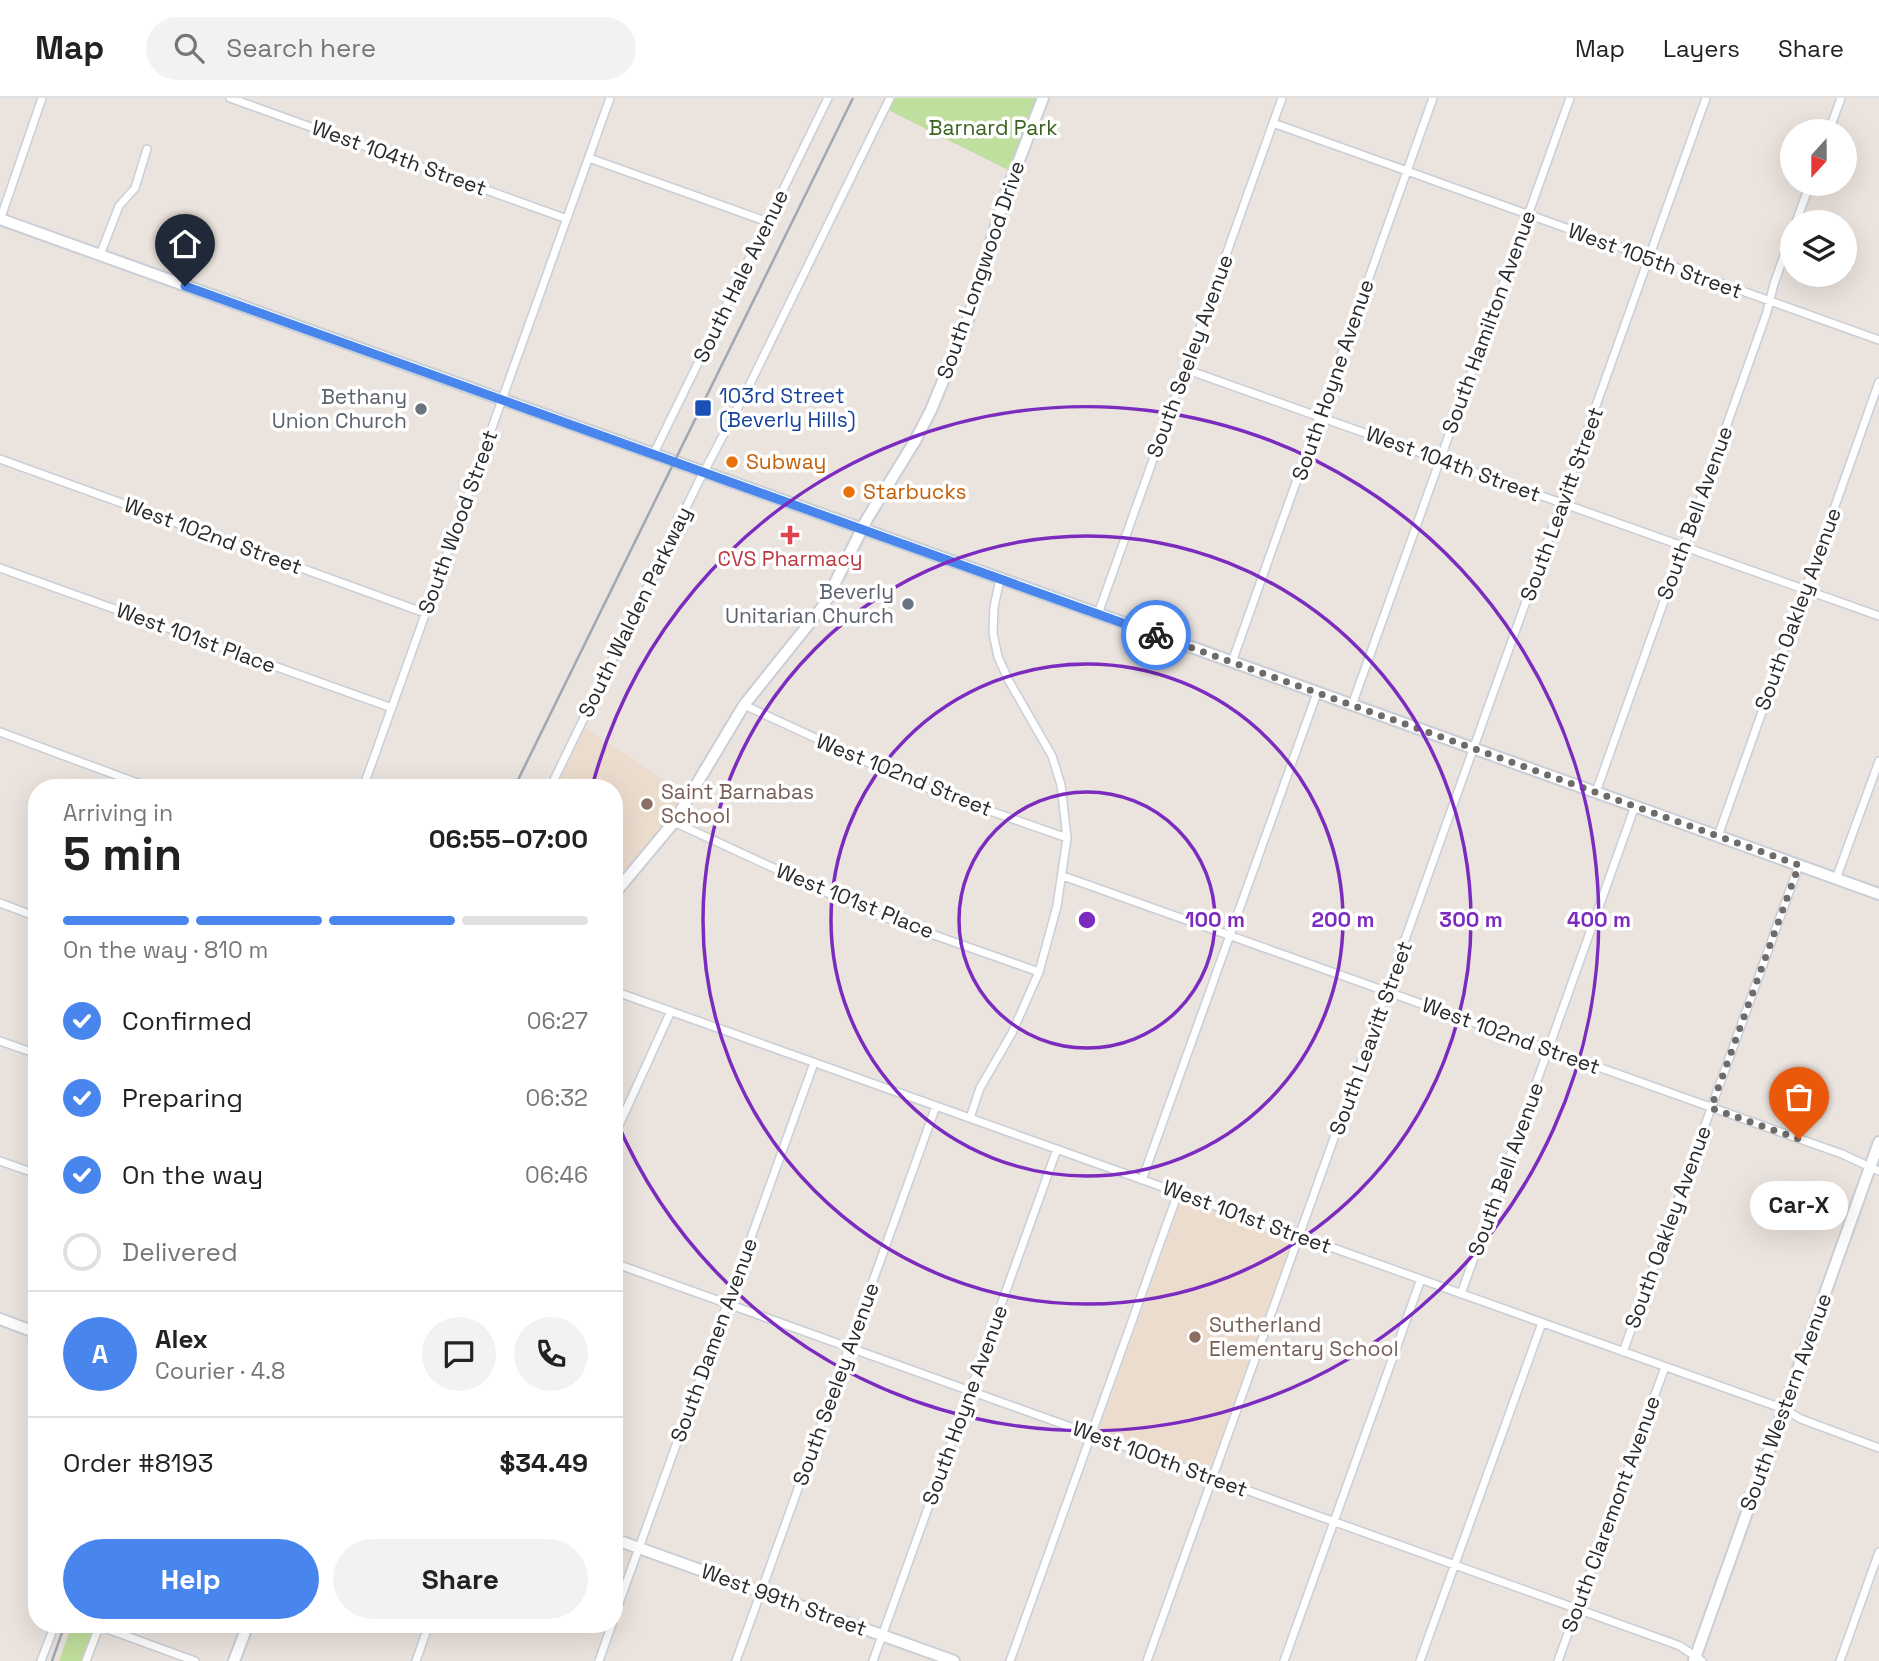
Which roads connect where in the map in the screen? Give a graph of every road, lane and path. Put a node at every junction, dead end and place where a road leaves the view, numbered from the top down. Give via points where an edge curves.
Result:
1 (42, 98) edge
2 (230, 98) edge
3 (610, 98) edge
4 (828, 98) edge
5 (890, 98) edge
6 (1043, 98) edge
7 (1282, 98) edge
8 (1433, 98) edge
9 (1570, 98) edge
10 (1706, 98) edge
11 (1841, 98) edge
12 (1833, 119) edge
13 (1273, 124) junction
14 (147, 149) dead end
15 (589, 158) junction
16 (1406, 171) junction
17 (1528, 215) junction
18 (0, 219) edge
19 (567, 219) junction
20 (768, 222) junction
21 (100, 255) junction
22 (1649, 259) junction
23 (1780, 268) edge
24 (1769, 301) junction
25 (1879, 340) edge
26 (1185, 369) junction
27 (1879, 382) edge
28 (502, 400) junction
29 (1320, 417) junction
30 (653, 454) junction
31 (0, 459) edge
32 (1440, 459) junction
33 (704, 472) junction
34 (1562, 503) junction
35 (862, 530) junction
36 (1684, 547) junction
37 (0, 568) edge
38 (1000, 579) junction
39 (1805, 590) junction
40 (425, 613) junction
41 (1098, 614) junction
42 (1879, 616) edge
43 (1232, 662) junction
44 (1317, 692) junction
45 (744, 705) junction
46 (1352, 705) junction
47 (392, 708) junction
48 (0, 732) edge
49 (1475, 749) junction
50 (1879, 761) edge
51 (127, 779) edge
52 (366, 779) edge
53 (554, 779) edge
54 (1596, 792) junction
55 (1635, 806) junction
56 (674, 822) junction
57 (1717, 836) junction
58 (1067, 838) junction
59 (1799, 865) junction
60 (1063, 876) junction
61 (1836, 879) junction
62 (623, 883) edge
63 (1879, 894) edge
64 (0, 903) edge
65 (28, 914) edge
66 (1230, 936) junction
67 (1039, 972) junction
68 (1387, 992) junction
69 (623, 994) edge
70 (671, 1011) junction
71 (0, 1041) edge
72 (1549, 1049) junction
73 (28, 1051) edge
74 (814, 1063) junction
75 (936, 1106) junction
76 (1711, 1108) junction
77 (623, 1116) edge
78 (970, 1118) junction
79 (1879, 1142) edge
80 (1058, 1149) junction
81 (0, 1161) edge
82 (1875, 1169) edge
83 (28, 1171) edge
84 (1142, 1180) junction
85 (1178, 1193) junction
86 (1300, 1236) junction
87 (623, 1266) edge
88 (1420, 1279) junction
89 (1461, 1294) junction
90 (727, 1304) junction
91 (0, 1320) edge
92 (1542, 1323) junction
93 (28, 1330) edge
94 (849, 1348) junction
95 (1623, 1352) junction
96 (1664, 1367) junction
97 (970, 1391) junction
98 (1784, 1409) junction
99 (1091, 1434) junction
100 (1879, 1448) edge
101 (1213, 1478) junction
102 (1334, 1522) junction
103 (623, 1542) edge
104 (639, 1548) junction
105 (1879, 1552) edge
106 (1455, 1565) junction
107 (761, 1591) junction
108 (623, 1593) edge
109 (1577, 1609) junction
110 (52, 1633) edge
111 (96, 1633) edge
112 (120, 1633) edge
113 (245, 1633) edge
114 (426, 1633) edge
115 (609, 1633) edge
116 (883, 1635) junction
117 (1697, 1659) edge
118 (41, 1661) edge
119 (86, 1661) edge
120 (195, 1661) edge
121 (234, 1661) edge
122 (416, 1661) edge
123 (598, 1661) edge
124 (736, 1661) edge
125 (873, 1661) edge
126 (954, 1661) edge
127 (1010, 1661) edge
128 (1147, 1661) edge
129 (1283, 1661) edge
130 (1420, 1661) edge
131 (1558, 1661) edge
132 (1840, 1661) edge

1 - 18 street
2 - 19 street, West 104th Street
3 - 15 street, South Wood Street
4 - 20 street, South Hale Avenue
5 - 33 street, South Walden Parkway
6 - 35 main road, South Longwood Drive via 944,380 915,441
7 - 13 street, South Seeley Avenue
8 - 16 street, South Hoyne Avenue
9 - 17 street, South Hamilton Avenue
10 - 22 street, South Leavitt Street
11 - 12 street
13 - 16 street, West 105th Street
13 - 26 street, South Seeley Avenue
14 - 21 street via 135,188 119,206
15 - 19 street, South Wood Street
15 - 20 street
16 - 17 street, West 105th Street
16 - 29 street, South Hoyne Avenue
17 - 22 street, West 105th Street
17 - 32 street, South Hamilton Avenue
18 - 21 main road
19 - 28 street, South Wood Street
20 - 30 street, South Hale Avenue
21 - 28 main road
22 - 24 street, West 105th Street
22 - 34 street, South Leavitt Street
23 - 24 street, South Bell Avenue
24 - 25 street, West 105th Street
24 - 36 street, South Bell Avenue
26 - 29 street, West 104th Street
26 - 41 street, South Seeley Avenue
27 - 39 street, South Oakley Avenue
28 - 30 main road
28 - 40 street, South Wood Street
29 - 32 street, West 104th Street
29 - 43 street, South Hoyne Avenue
30 - 33 main road
31 - 40 street, West 102nd Street
32 - 34 street, West 104th Street
32 - 46 street, South Hamilton Avenue
33 - 35 main road
33 - 53 street, South Walden Parkway
34 - 36 street, West 104th Street
34 - 49 street, South Leavitt Street
35 - 38 main road
35 - 45 main road, South Longwood Drive via 824,606
36 - 39 street, West 104th Street
36 - 54 street, South Bell Avenue
37 - 47 street, West 101st Place
38 - 41 main road
38 - 58 street via 993,633 998,657 1052,756 1061,785
39 - 42 street, West 104th Street
39 - 57 street, South Oakley Avenue
40 - 47 street, South Wood Street
41 - 43 main road
43 - 44 main road
44 - 46 main road
44 - 66 street
45 - 56 main road, South Longwood Drive
45 - 58 street, West 102nd Street via 939,793
46 - 49 main road
47 - 52 street, South Wood Street
48 - 51 street
49 - 54 main road
49 - 68 street, South Leavitt Street
50 - 61 street
54 - 55 main road
55 - 57 main road
55 - 72 street, South Bell Avenue
56 - 62 main road, South Longwood Drive
56 - 67 street, West 101st Place via 869,912
57 - 59 main road
58 - 60 street
59 - 61 main road
59 - 76 street, South Oakley Avenue
60 - 66 street, West 102nd Street
60 - 67 street
61 - 63 main road
64 - 65 street
66 - 68 street, West 102nd Street
66 - 84 street
67 - 78 street via 980,1088
68 - 72 street, West 102nd Street
68 - 86 street, South Leavitt Street
69 - 70 street, West 101st Street
70 - 74 street, West 101st Street
70 - 77 street
71 - 73 street
72 - 76 street, West 102nd Street
72 - 89 street, South Bell Avenue
74 - 75 street, West 101st Street
74 - 90 street, South Damen Avenue
75 - 78 street, West 101st Street
75 - 94 street, South Seeley Avenue
76 - 82 street, West 102nd Street
76 - 95 street, South Oakley Avenue
78 - 80 street, West 101st Street
79 - 82 main road, South Western Avenue
80 - 84 street, West 101st Street
80 - 97 street, South Hoyne Avenue
81 - 83 street
82 - 98 main road, South Western Avenue
84 - 85 street, West 101st Street
85 - 86 street, West 101st Street
85 - 99 street
86 - 88 street, West 101st Street
86 - 101 street, South Leavitt Street
87 - 90 street, West 100th Street
88 - 89 street, West 101st Street
88 - 102 street
89 - 92 street, West 101st Street
90 - 94 street, West 100th Street
90 - 104 street, South Damen Avenue
91 - 93 main road
92 - 95 street, West 101st Street
92 - 106 street
94 - 97 street, West 100th Street
94 - 107 street, South Seeley Avenue
95 - 96 street, West 101st Street
96 - 98 street, West 101st Street
96 - 109 street, South Claremont Avenue
97 - 99 street, West 100th Street
97 - 116 street, South Hoyne Avenue
98 - 100 street, West 101st Street
98 - 117 main road, South Western Avenue
99 - 101 street, West 100th Street
99 - 127 street
101 - 102 street, West 100th Street
101 - 128 street, South Leavitt Street
102 - 106 street, West 100th Street
102 - 129 street
103 - 104 main road, West 99th Street
104 - 107 main road, West 99th Street
104 - 108 street, South Damen Avenue
105 - 132 street
106 - 109 street, West 100th Street
106 - 130 street
107 - 116 main road, West 99th Street
107 - 124 street, South Seeley Avenue
109 - 117 street, West 100th Street via 1680,1646
109 - 131 street, South Claremont Avenue
110 - 118 street
111 - 119 street
112 - 120 street
113 - 121 main road
114 - 122 street
115 - 123 street
116 - 125 street, South Hoyne Avenue
116 - 126 main road, West 99th Street

